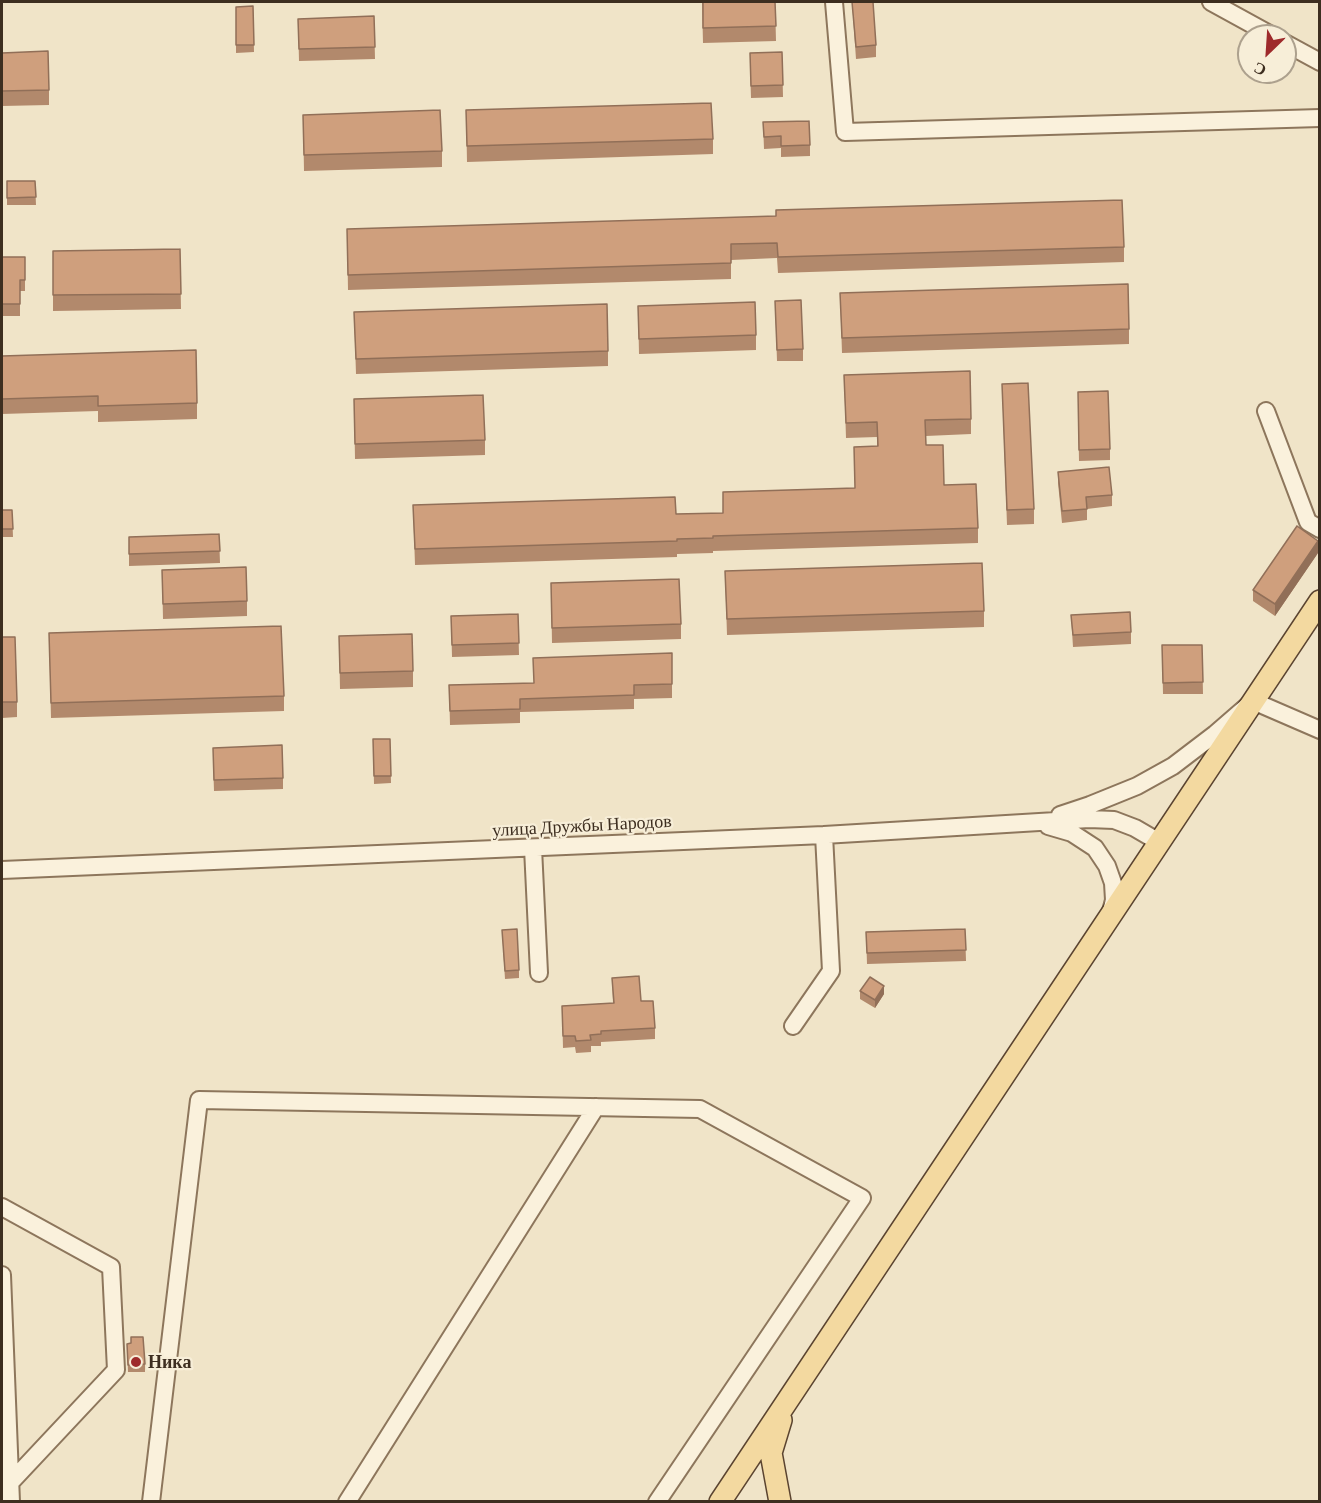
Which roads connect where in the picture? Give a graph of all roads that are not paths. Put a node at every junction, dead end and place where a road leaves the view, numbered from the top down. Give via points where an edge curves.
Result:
1 (834, 2) edge
2 (1211, 2) edge
3 (1251, 24) edge
4 (1297, 50) edge
5 (1320, 62) edge
6 (1320, 118) edge
7 (1266, 411) dead end
8 (1320, 529) edge
9 (1320, 601) edge
10 (1253, 701) junction
11 (1320, 730) edge
12 (1036, 822) junction
13 (824, 835) junction
14 (1159, 842) junction
15 (533, 848) junction
16 (2, 870) edge
17 (1109, 919) junction
18 (539, 973) dead end
19 (793, 1026) dead end
20 (596, 1107) junction
21 (2, 1207) edge
22 (2, 1275) edge
23 (787, 1399) junction
24 (10, 1483) junction
25 (11, 1502) edge
26 (151, 1502) edge
27 (347, 1502) edge
28 (657, 1502) edge
29 (720, 1502) edge
30 (780, 1502) edge

1 - 6 street via 845,132
2 - 3 street
4 - 5 street
7 - 8 street via 1308,522
9 - 10 main road
10 - 11 street
10 - 12 street via 1173,766 1137,786
10 - 14 main road
12 - 13 street, улица Дружбы Народов
12 - 14 street, улица Дружбы Народов via 1114,820
12 - 17 street via 1072,833 1095,848 1113,883
13 - 15 street, улица Дружбы Народов
13 - 19 street via 831,971
14 - 17 main road
15 - 16 street, улица Дружбы Народов
15 - 18 street
17 - 23 main road
20 - 26 street via 200,1100
20 - 27 street
20 - 28 street via 700,1109 862,1198
21 - 24 street via 111,1267 116,1370
22 - 24 street
23 - 29 main road
23 - 30 main road via 771,1453
24 - 25 street

